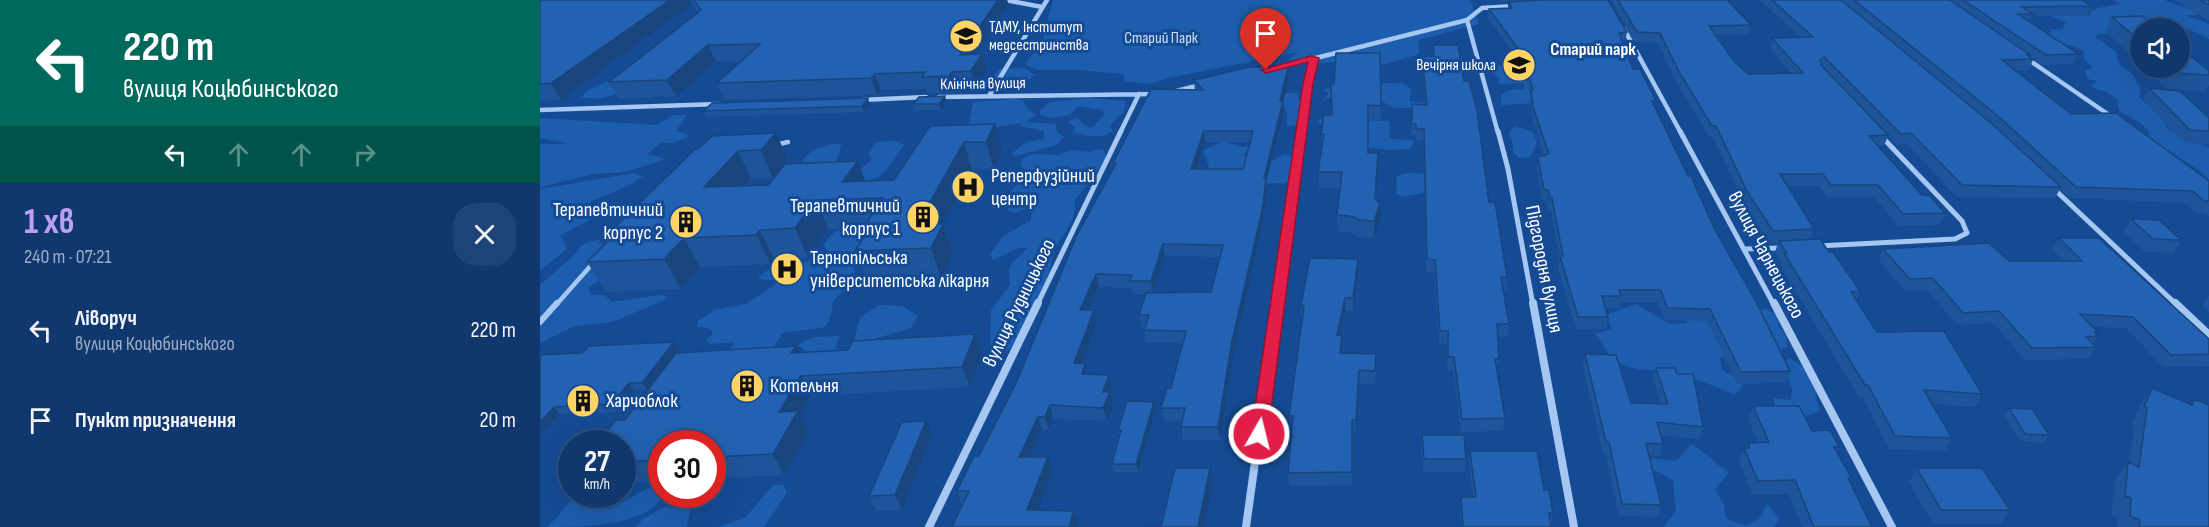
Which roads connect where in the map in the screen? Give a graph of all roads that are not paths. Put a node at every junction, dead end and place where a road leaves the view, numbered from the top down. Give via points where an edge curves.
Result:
1 (1005, 0) edge
2 (1047, 0) edge
3 (1478, 0) edge
4 (1525, 5) edge
5 (1042, 7) junction
6 (1482, 8) junction
7 (1467, 20) junction
8 (1619, 21) edge
9 (2018, 52) edge
10 (1314, 58) junction
11 (1262, 71) edge
12 (1208, 84) edge
13 (1139, 94) junction
14 (989, 96) junction
15 (855, 100) edge
16 (724, 104) edge
17 (540, 110) edge
18 (2114, 118) edge
19 (1876, 130) edge
20 (788, 142) dead end
21 (767, 148) edge
22 (2048, 183) edge
23 (1815, 246) edge
24 (1792, 247) edge
25 (1745, 249) junction
26 (602, 253) edge
27 (540, 322) edge
28 (2209, 335) edge
29 (929, 527) edge
30 (1246, 527) edge
31 (1574, 527) edge
32 (1892, 527) edge

1 - 5 street
2 - 5 street
3 - 6 street
4 - 6 street
5 - 14 street
6 - 7 street
7 - 10 street
7 - 31 street, Підгородня вулиця via 1508,169
8 - 25 street, вулиця Чарнецького
9 - 18 street
10 - 11 street
10 - 30 street
12 - 13 street, Клінічна вулиця via 1164,94
13 - 14 street, Клінічна вулиця
13 - 29 street, вулиця Рудницького
14 - 15 street, Клінічна вулиця
16 - 17 street
19 - 23 street via 1962,221 1967,233 1955,239
20 - 21 street
22 - 28 street
24 - 25 street
25 - 32 street, вулиця Чарнецького
26 - 27 street

